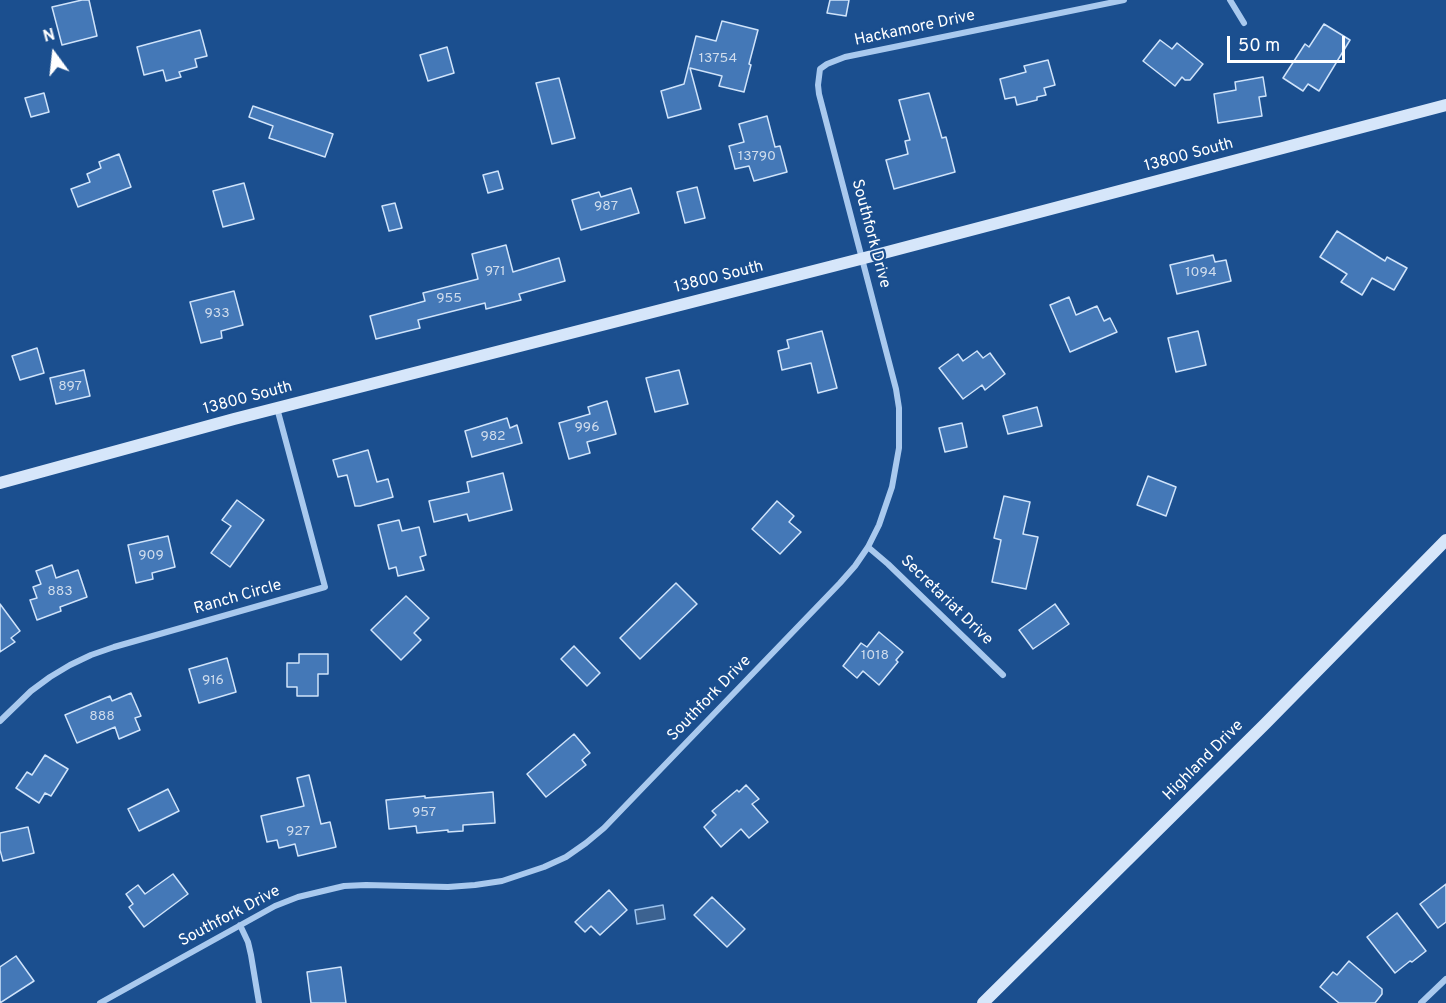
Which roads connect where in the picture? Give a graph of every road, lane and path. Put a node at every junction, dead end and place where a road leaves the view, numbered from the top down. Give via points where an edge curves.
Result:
1 (1124, 0) edge
2 (1230, 0) edge
3 (1244, 23) dead end
4 (820, 69) joint
5 (1446, 105) edge
6 (863, 259) junction
7 (277, 408) junction
8 (0, 483) edge
9 (1446, 540) edge
10 (868, 547) junction
11 (1003, 675) dead end
12 (0, 721) edge
13 (240, 925) junction
14 (1446, 979) edge
15 (100, 1003) edge
16 (259, 1003) edge
17 (983, 1003) edge
18 (1421, 1003) edge

1 - 4 street, Hackamore Drive via 845,57
2 - 3 street
4 - 6 street, Southfork Drive via 819,94
5 - 6 main road, 13800 South
6 - 7 main road, 13800 South
6 - 10 street, Southfork Drive via 896,389 899,428 892,487
7 - 8 main road, 13800 South
7 - 12 street, Ranch Circle via 325,587 91,655 50,676
9 - 17 main road, Highland Drive
10 - 11 street, Secretariat Drive
10 - 13 street, Southfork Drive via 840,582 623,810 566,857 523,875 475,885 366,885 321,890 275,906
13 - 15 street, Southfork Drive
13 - 16 street via 252,955
14 - 18 street

